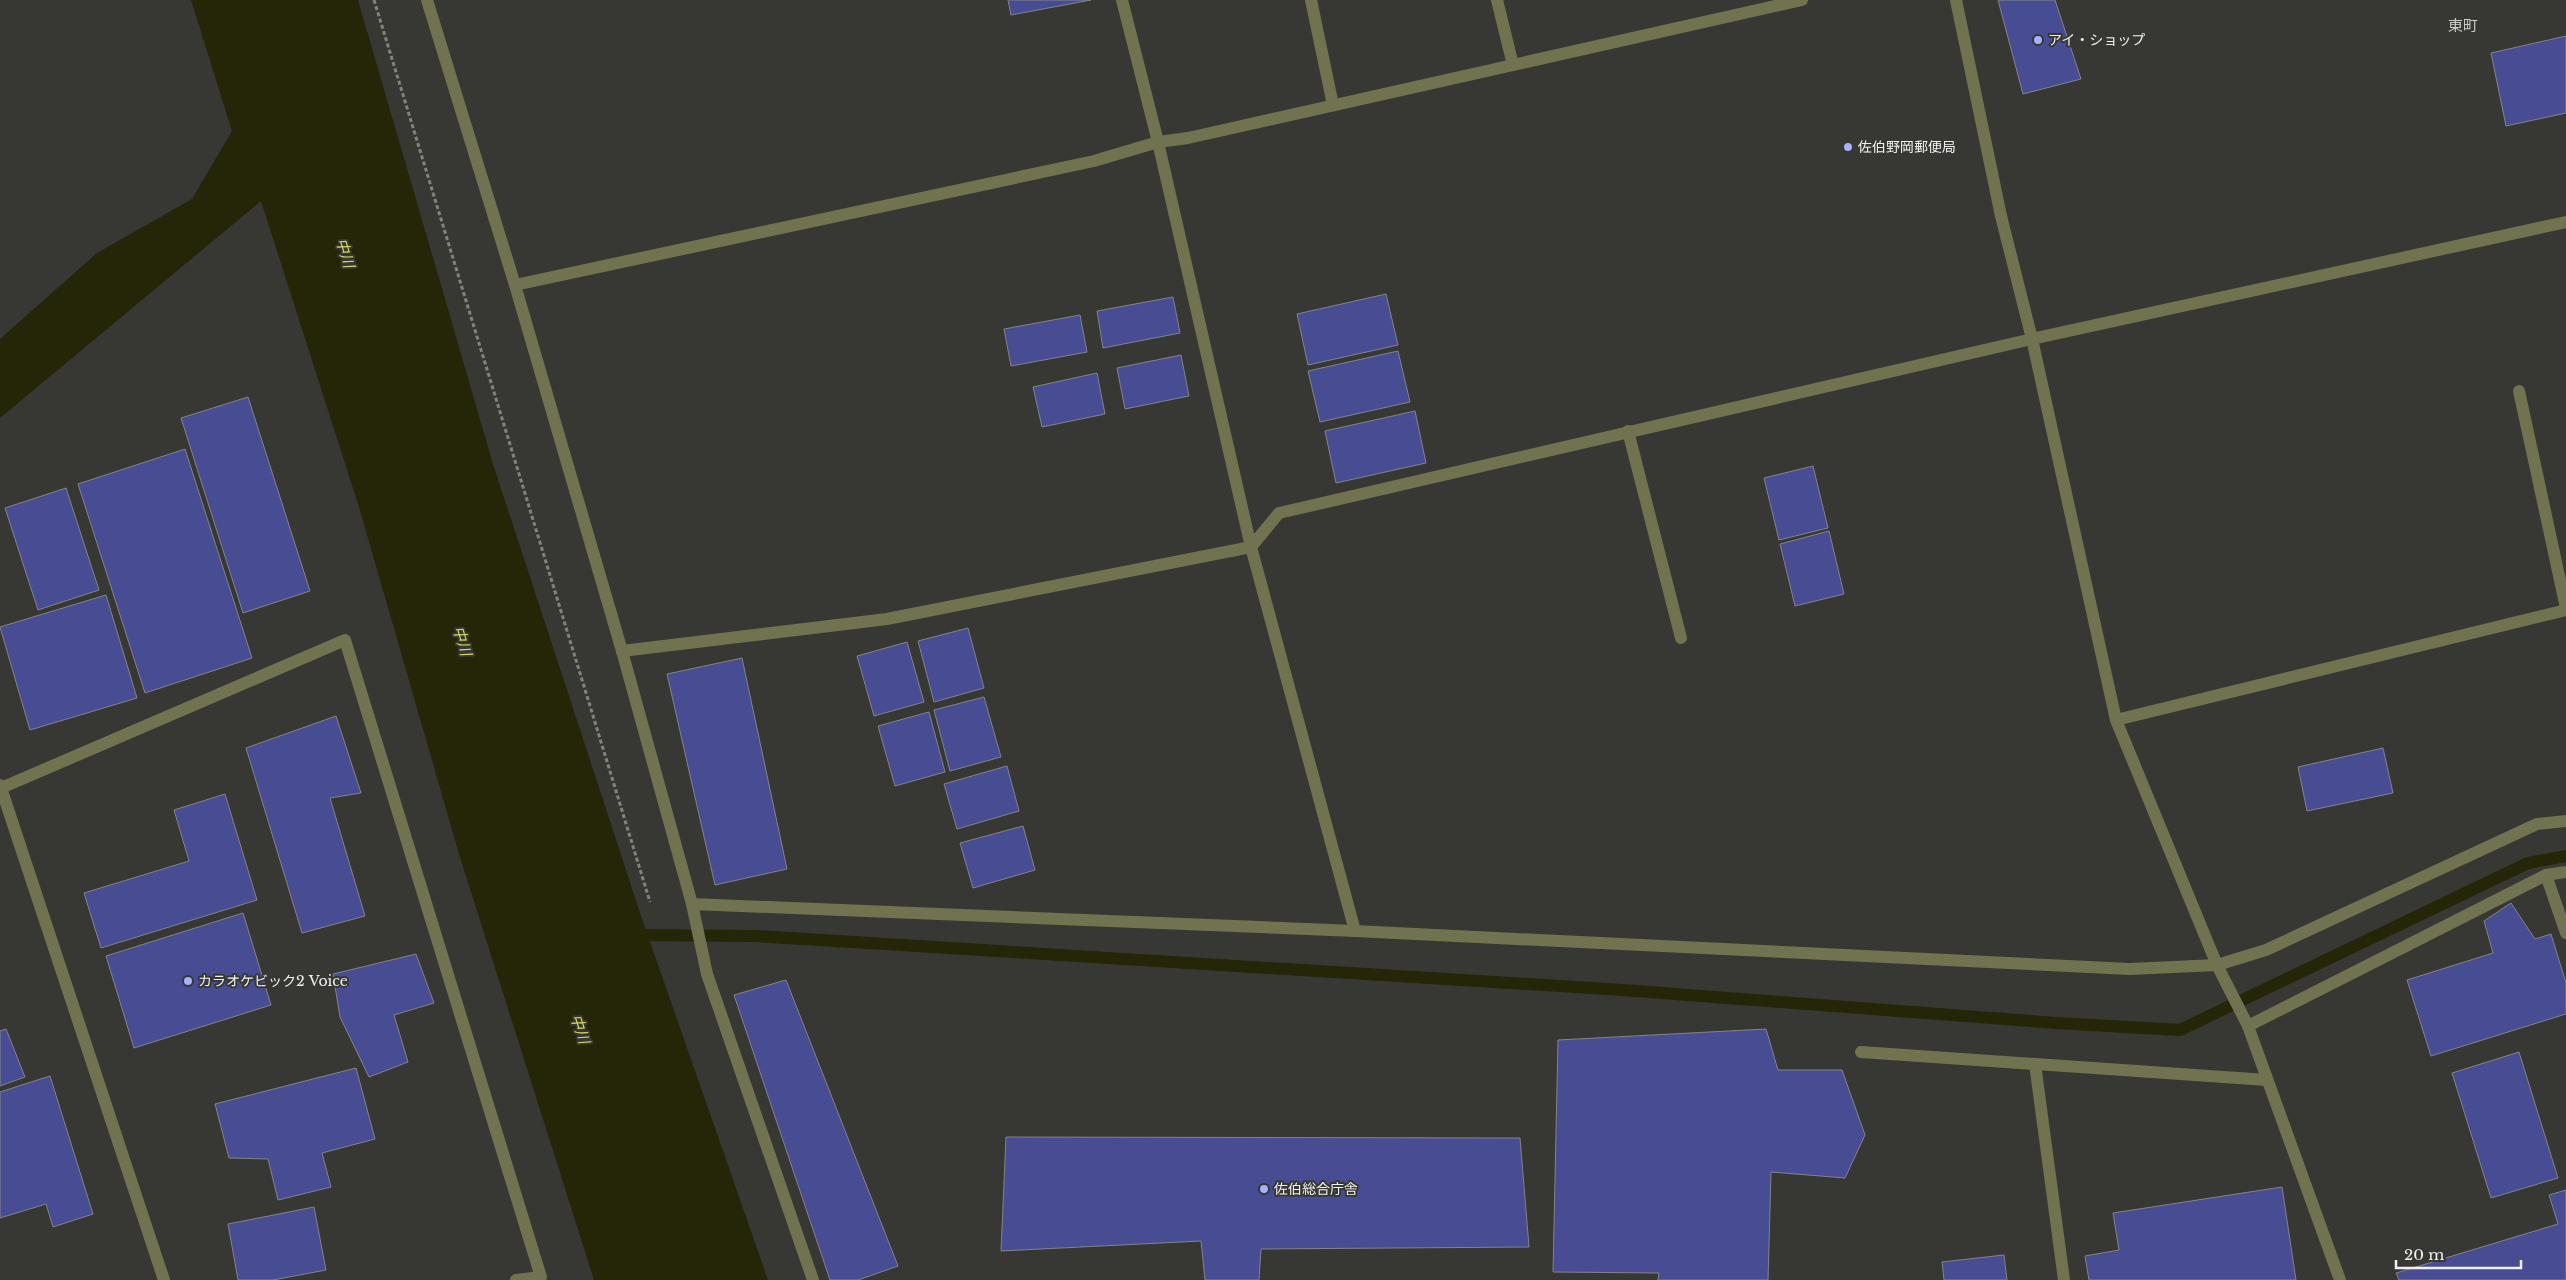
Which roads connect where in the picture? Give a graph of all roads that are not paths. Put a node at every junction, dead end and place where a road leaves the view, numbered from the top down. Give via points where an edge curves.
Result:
1 (427, 0) edge
2 (1122, 0) edge
3 (1311, 0) edge
4 (1497, 0) edge
5 (1802, 0) edge
6 (1956, 0) edge
7 (1513, 65) junction
8 (1333, 105) junction
9 (1158, 142) junction
10 (2566, 222) edge
11 (515, 285) junction
12 (2032, 338) junction
13 (2519, 391) dead end
14 (1628, 431) junction
15 (1251, 547) junction
16 (2566, 609) edge
17 (1680, 638) dead end
18 (622, 651) junction
19 (2116, 720) junction
20 (0, 787) edge
21 (2566, 822) edge
22 (2566, 872) edge
23 (2546, 875) junction
24 (693, 910) junction
25 (1355, 931) junction
26 (2566, 933) edge
27 (2217, 965) junction
28 (2248, 1026) junction
29 (1861, 1052) dead end
30 (2035, 1064) junction
31 (2268, 1080) junction
32 (164, 1280) edge
33 (516, 1280) edge
34 (813, 1280) edge
35 (2064, 1280) edge
36 (2340, 1280) edge

1 - 11 street
2 - 9 street
3 - 8 street
4 - 7 street
5 - 7 street
6 - 12 street via 2001,216
7 - 8 street
8 - 9 street
9 - 11 street via 1094,161
9 - 15 street
10 - 12 street
11 - 18 street
12 - 14 street
12 - 19 street
13 - 16 street
14 - 15 street via 1279,513
14 - 17 street
15 - 18 street via 887,619
15 - 25 street
16 - 19 street
18 - 24 street
19 - 27 street
20 - 32 street
20 - 33 street via 345,640 541,1276
21 - 27 street via 2537,824 2266,950
22 - 23 street
23 - 26 street
23 - 28 street
24 - 25 street
24 - 34 street via 707,974
25 - 27 street via 2130,969
27 - 28 street
28 - 31 street
29 - 30 street
30 - 31 street
30 - 35 street
31 - 36 street

